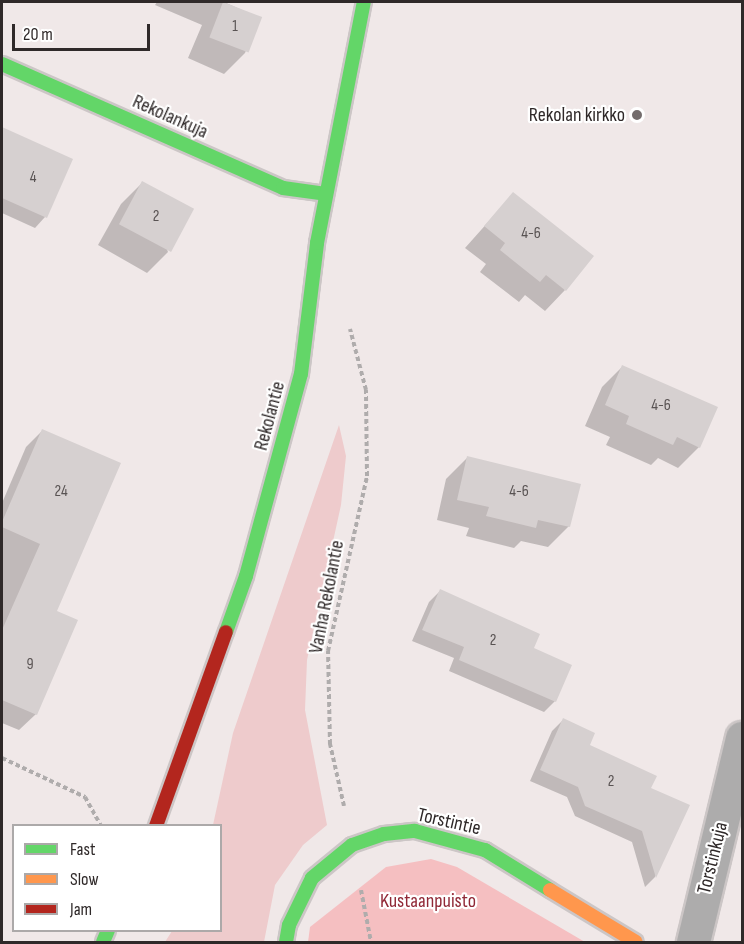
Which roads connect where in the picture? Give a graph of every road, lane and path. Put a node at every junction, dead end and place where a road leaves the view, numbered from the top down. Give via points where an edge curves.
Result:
1 (364, 2) edge
2 (2, 64) edge
3 (326, 194) junction
4 (350, 329) dead end
5 (742, 738) edge
6 (2, 758) edge
7 (100, 824) edge
8 (156, 824) edge
9 (352, 845) junction
10 (286, 942) edge
11 (371, 942) edge
12 (636, 942) edge
13 (693, 942) edge

1 - 3 main road, Rekolantie
2 - 3 main road, Rekolankuja via 283,188
3 - 8 main road, Rekolantie via 298,385 246,576
4 - 9 path, Vanha Rekolantie via 366,390 367,476 328,651 330,744
5 - 13 street, Torstinkuja
6 - 7 path via 85,797
9 - 10 main road, Torstintie via 312,878 295,910
9 - 11 path, Vanha Rekolantie
9 - 12 main road, Torstintie via 384,834 415,831 485,850

